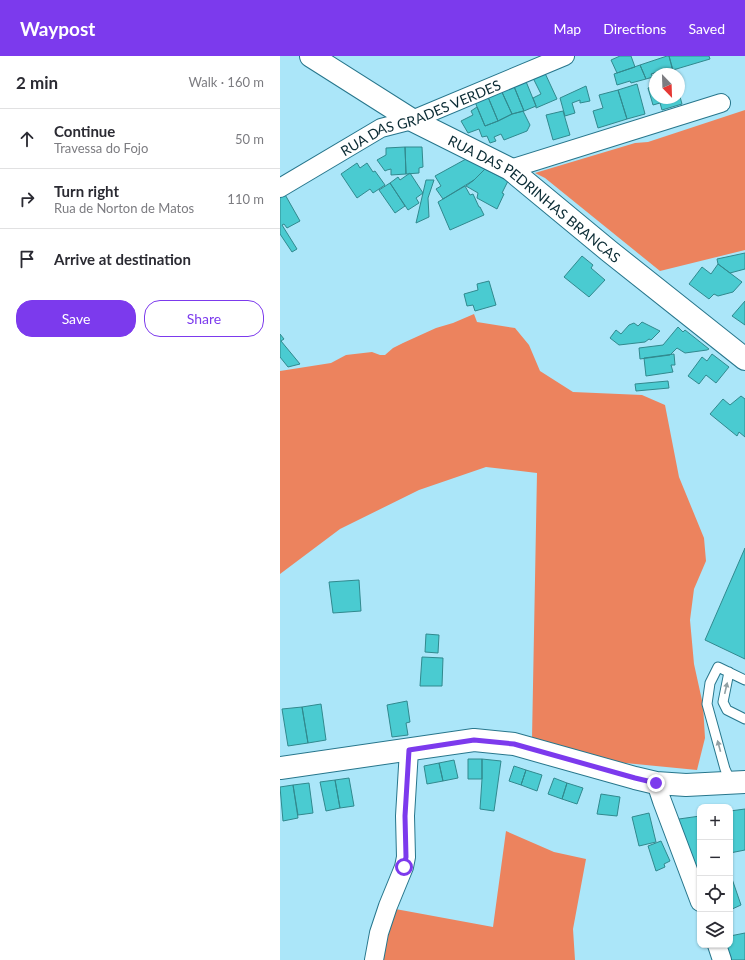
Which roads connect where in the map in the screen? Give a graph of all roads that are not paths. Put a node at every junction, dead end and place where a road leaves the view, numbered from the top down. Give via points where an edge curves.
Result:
1 (311, 56) edge
2 (565, 56) edge
3 (720, 103) dead end
4 (412, 120) junction
5 (510, 169) junction
6 (280, 188) edge
7 (745, 359) edge
8 (729, 672) junction
9 (745, 680) edge
10 (745, 719) edge
11 (409, 750) junction
12 (280, 768) edge
13 (656, 783) junction
14 (738, 783) edge
15 (697, 894) edge
16 (718, 948) edge
17 (374, 960) edge
18 (722, 960) edge

1 - 4 street, RUA DAS PEDRINHAS BRANCAS
2 - 4 street, RUA DAS GRADES VERDES
3 - 5 street
4 - 5 street, RUA DAS PEDRINHAS BRANCAS
4 - 6 street, RUA DAS GRADES VERDES via 382,128
5 - 7 street, RUA DAS PEDRINHAS BRANCAS
8 - 9 lane
10 -> 8 lane via 727,710 722,702
14 -> 8 lane via 725,769 707,704 710,683 718,667
11 - 12 street
11 - 13 street via 474,740 514,744
11 - 17 street via 405,816 406,857 379,933
13 - 14 street
13 - 15 street
16 - 18 street

